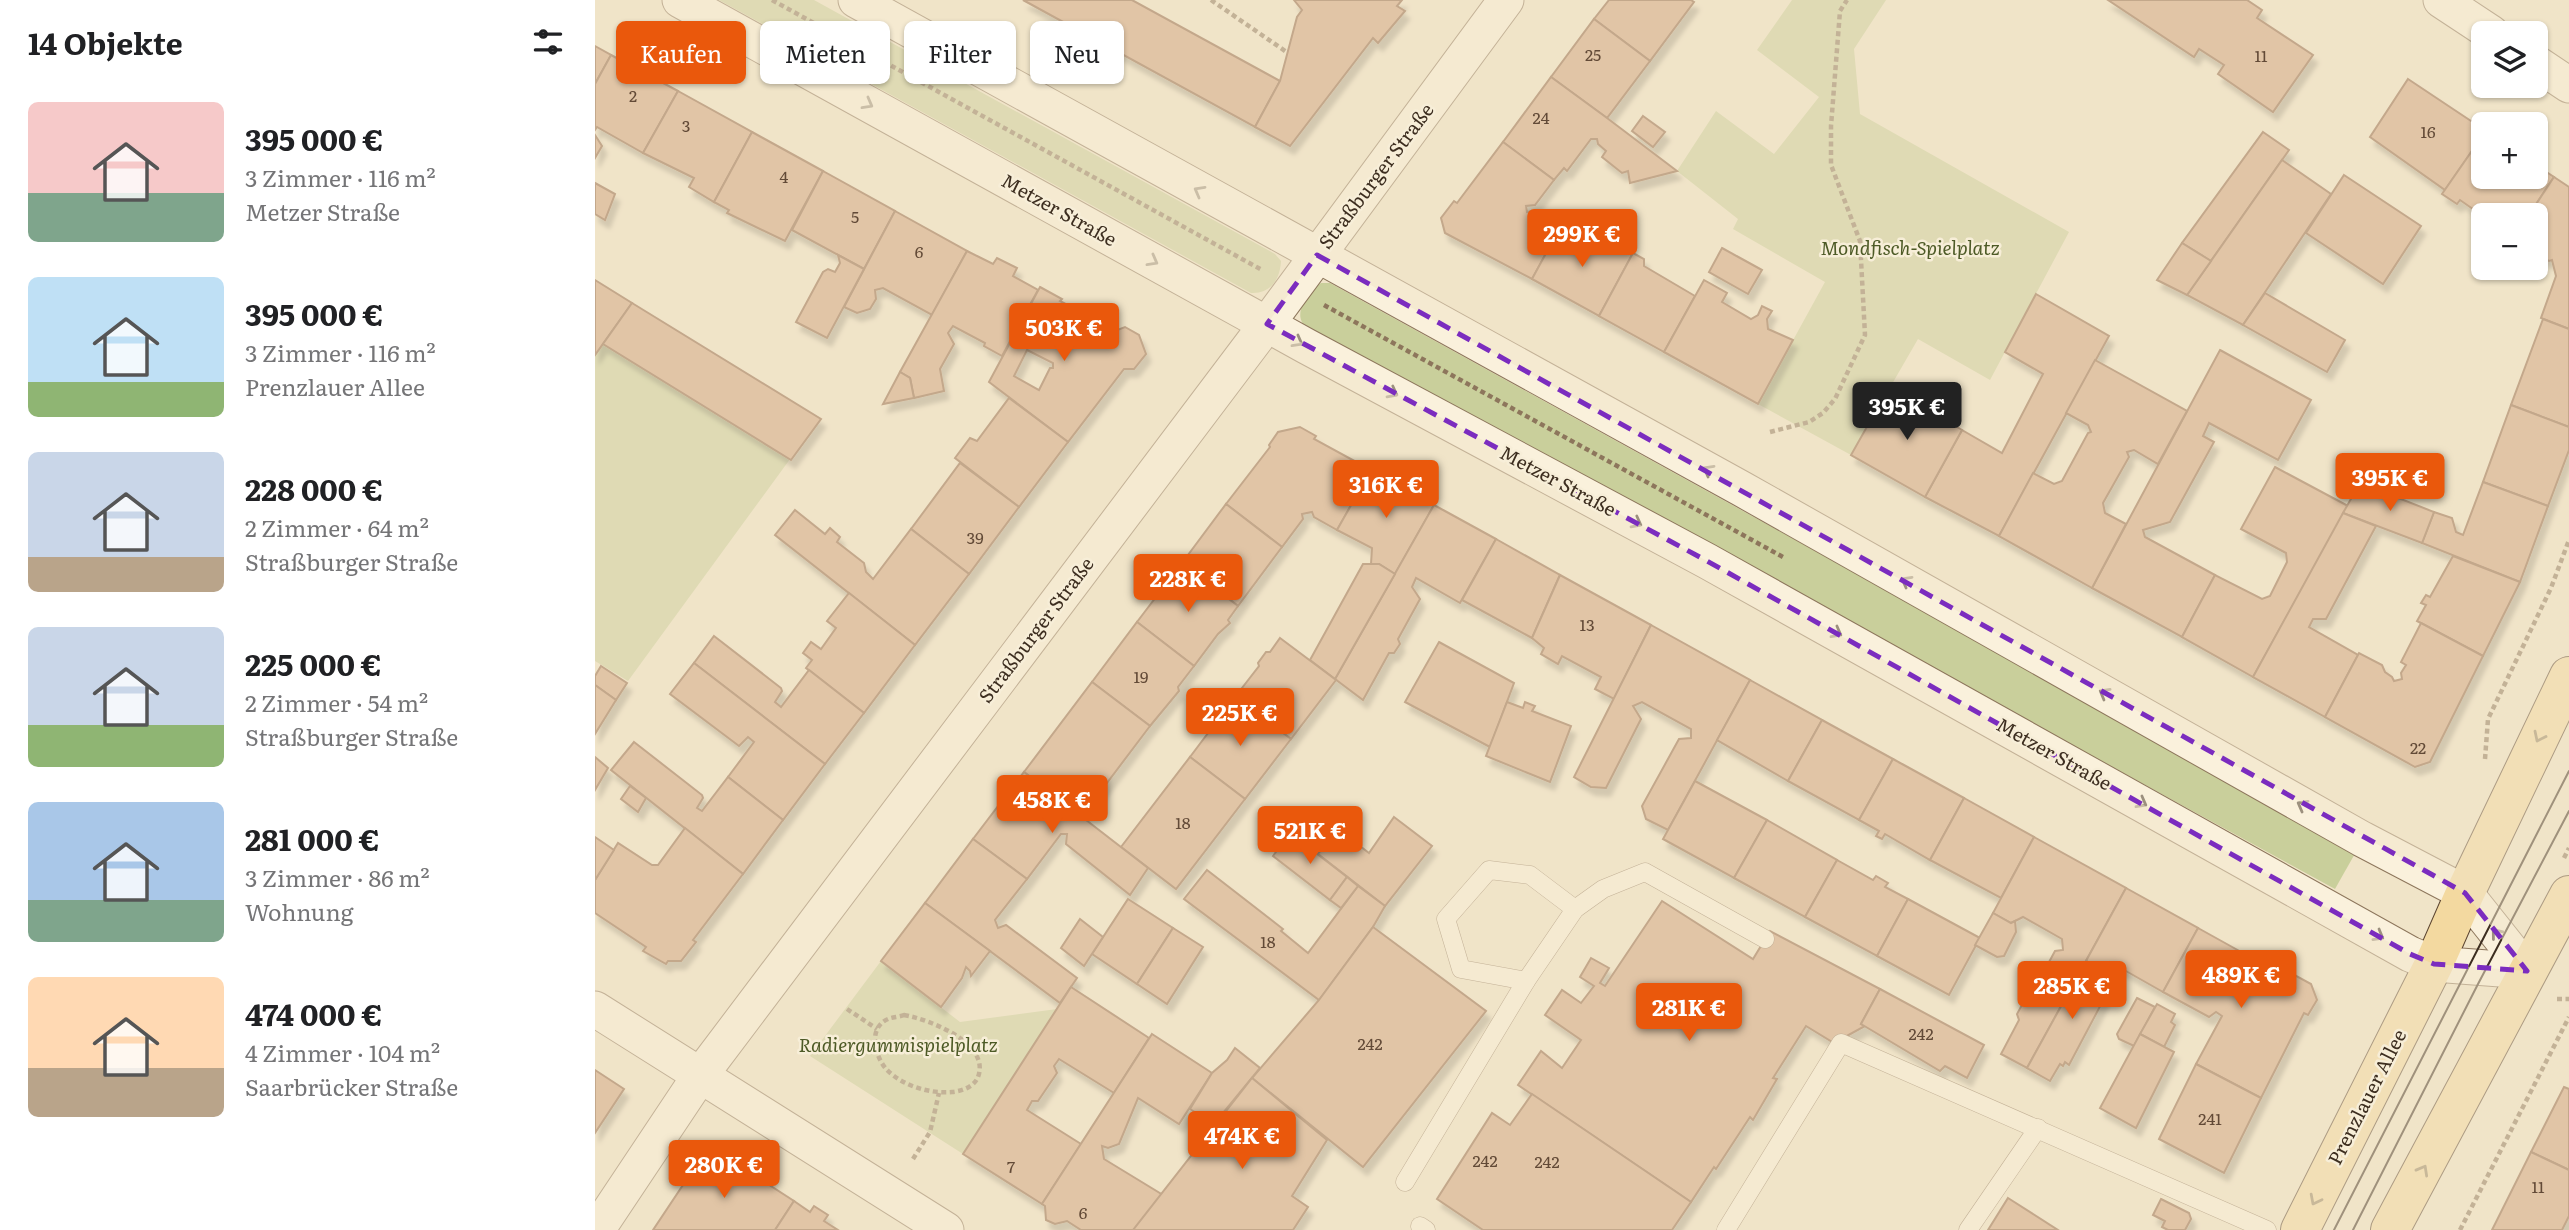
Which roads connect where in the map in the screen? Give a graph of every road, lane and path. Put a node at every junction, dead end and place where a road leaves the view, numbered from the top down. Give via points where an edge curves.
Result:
1 (680, 0) edge
2 (772, 0) edge
3 (856, 0) edge
4 (1211, 0) edge
5 (1506, 0) edge
6 (1847, 0) edge
7 (2441, 0) edge
8 (2473, 21) edge
9 (1288, 53) dead end
10 (2548, 71) edge
11 (2569, 85) edge
12 (1317, 255) junction
13 (1294, 288) junction
14 (1267, 324) junction
15 (1770, 432) dead end
16 (2569, 540) edge
17 (1785, 558) dead end
18 (2569, 676) edge
19 (2484, 767) dead end
20 (2465, 894) junction
21 (2569, 895) edge
22 (1575, 909) junction
23 (1765, 939) dead end
24 (2434, 964) junction
25 (2527, 971) junction
26 (1526, 981) junction
27 (595, 1009) edge
28 (847, 1009) dead end
29 (2569, 1017) edge
30 (877, 1029) junction
31 (699, 1077) junction
32 (939, 1093) junction
33 (2038, 1128) junction
34 (913, 1159) dead end
35 (1405, 1182) dead end
36 (597, 1230) edge
37 (946, 1230) edge
38 (1726, 1230) edge
39 (1968, 1230) edge
40 (2267, 1230) edge
41 (2300, 1230) edge
42 (2391, 1230) edge
43 (2460, 1230) edge

1 -> 14 street, Metzer Straße
2 - 13 path
12 -> 3 street
4 - 9 path
5 - 12 street, Straßburger Straße
6 - 15 path via 1840,11 1831,164 1860,241 1865,335 1835,399 1823,413 1809,422
7 - 8 street
10 - 11 street
12 - 13 street, Straßburger Straße
20 -> 12 street
13 - 14 street, Straßburger Straße
13 - 17 path
14 -> 24 street, Metzer Straße via 1707,561
14 - 31 street, Straßburger Straße
16 - 19 path via 2488,719
18 -> 20 main road, Prenzlauer Allee
20 - 24 main road, Prenzlauer Allee
25 -> 20 street
21 - 25 main road
22 - 23 lane via 1603,889 1645,872
22 - 26 lane
22 - 26 lane via 1530,875 1489,870 1446,919 1461,969
24 - 25 street
24 -> 41 main road, Prenzlauer Allee
42 -> 25 main road
26 - 35 lane
27 - 31 street
28 - 30 path
29 - 43 path
30 - 32 path via 874,1042 887,1070 916,1087
30 - 32 path via 886,1020 904,1015 966,1043 978,1056 978,1078 969,1088
31 - 36 street, Straßburger Straße
31 - 37 street
32 - 34 path via 930,1132
33 - 38 lane via 1841,1043
33 - 39 lane
33 - 40 lane

